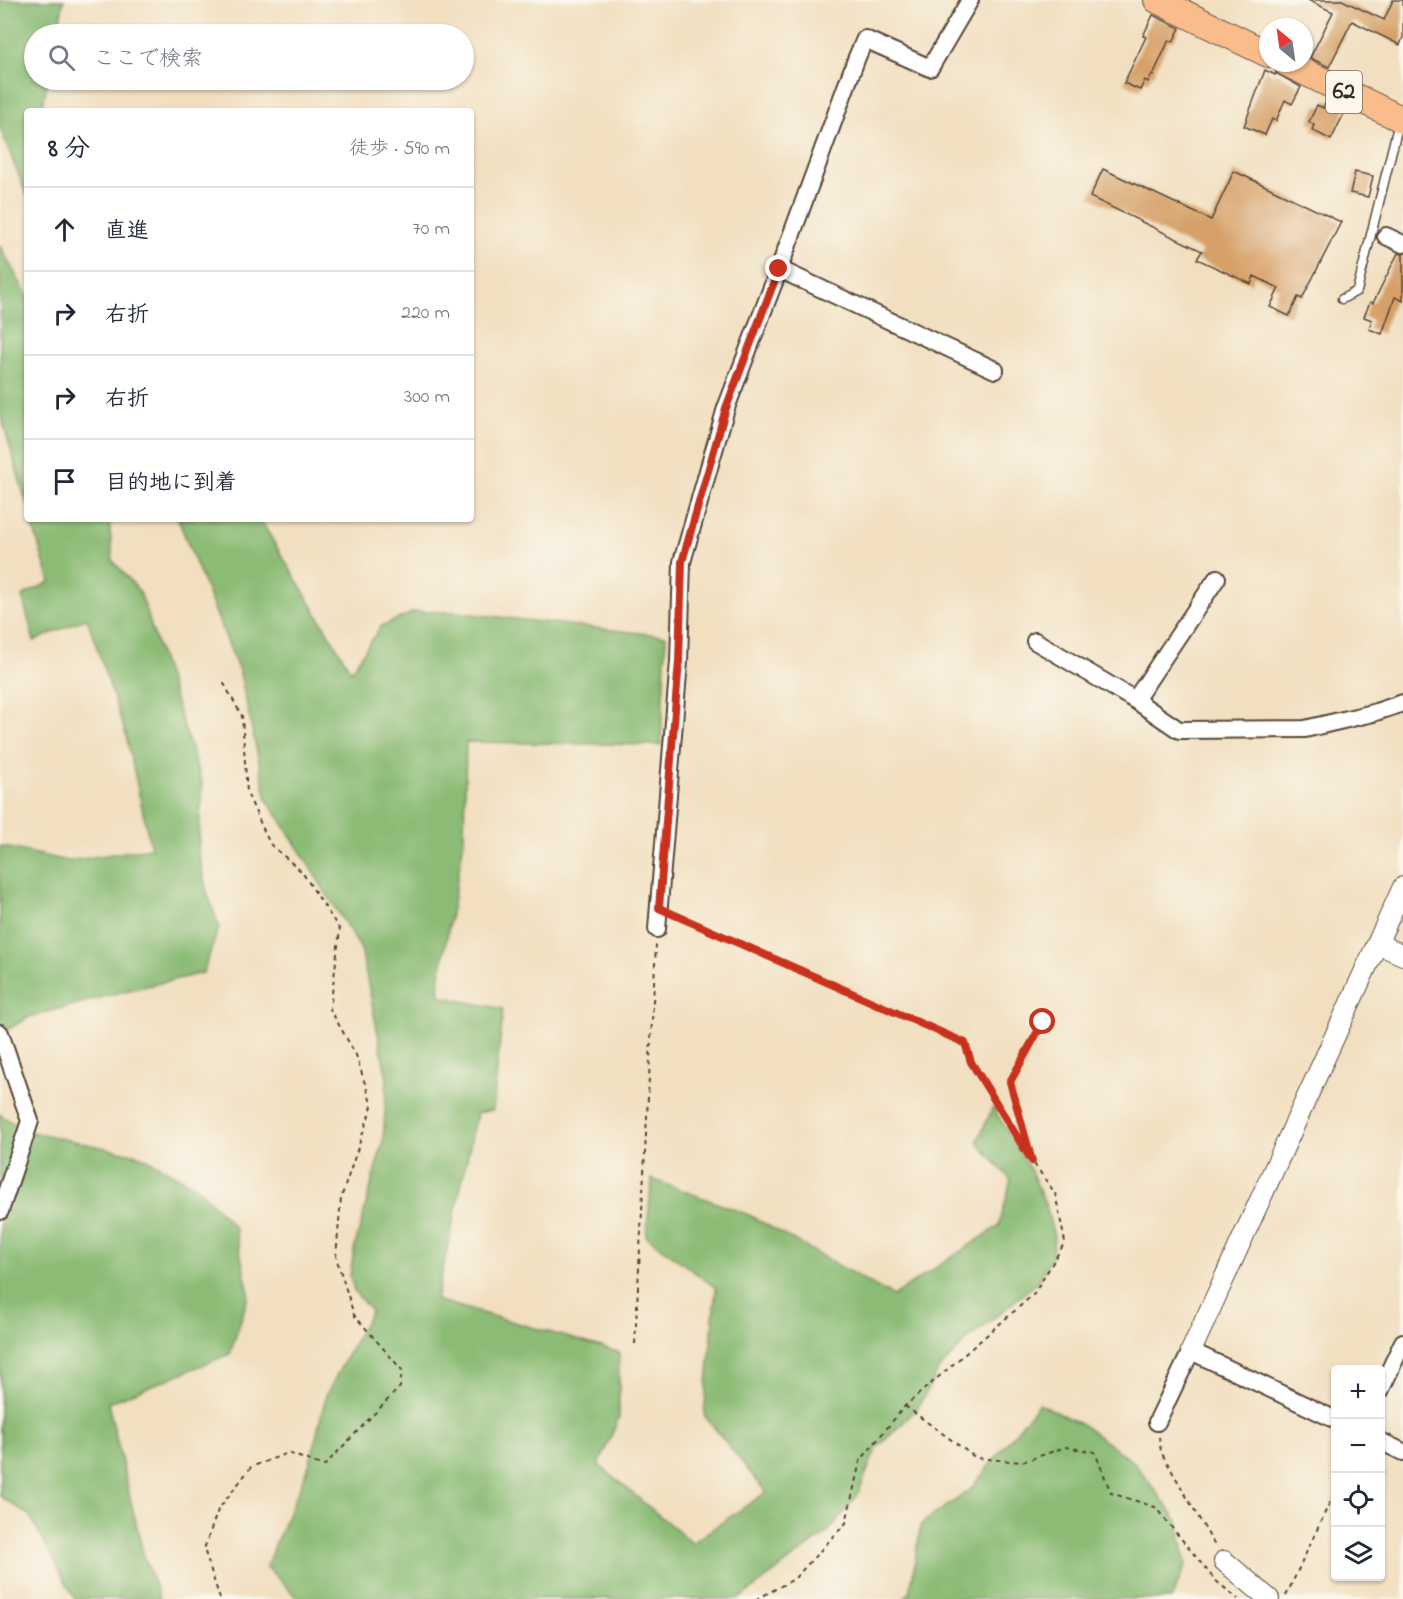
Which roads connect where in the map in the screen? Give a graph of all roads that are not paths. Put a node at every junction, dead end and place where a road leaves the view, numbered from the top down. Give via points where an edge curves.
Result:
1 (970, 0) edge
2 (1157, 0) edge
3 (1259, 50) edge
4 (1304, 72) edge
5 (1401, 120) edge
6 (1386, 236) dead end
7 (1403, 244) edge
8 (779, 269) junction
9 (1342, 299) dead end
10 (995, 370) dead end
11 (1217, 578) dead end
12 (1035, 641) dead end
13 (1135, 700) junction
14 (1403, 703) edge
15 (1403, 887) edge
16 (657, 930) road end
17 (1378, 944) junction
18 (1403, 955) edge
19 (0, 1033) edge
20 (0, 1211) edge
21 (1403, 1342) edge
22 (1191, 1351) junction
23 (1385, 1380) edge
24 (1333, 1419) edge
25 (1157, 1422) road end
26 (1385, 1443) edge
27 (1403, 1452) edge
28 (1224, 1562) road end
29 (1269, 1599) edge

1 - 8 street via 930,68 866,39
2 - 3 main road
4 - 5 main road, 62
5 - 9 lane via 1357,291
6 - 7 street
8 - 10 street
8 - 16 street via 726,408 682,562 679,661
11 - 13 street
12 - 13 street
13 - 14 street via 1179,730 1305,729
15 - 17 street
17 - 18 street
17 - 22 street
19 - 20 street via 30,1121
21 - 23 street
22 - 24 street
22 - 25 street
26 - 27 street
28 - 29 street

